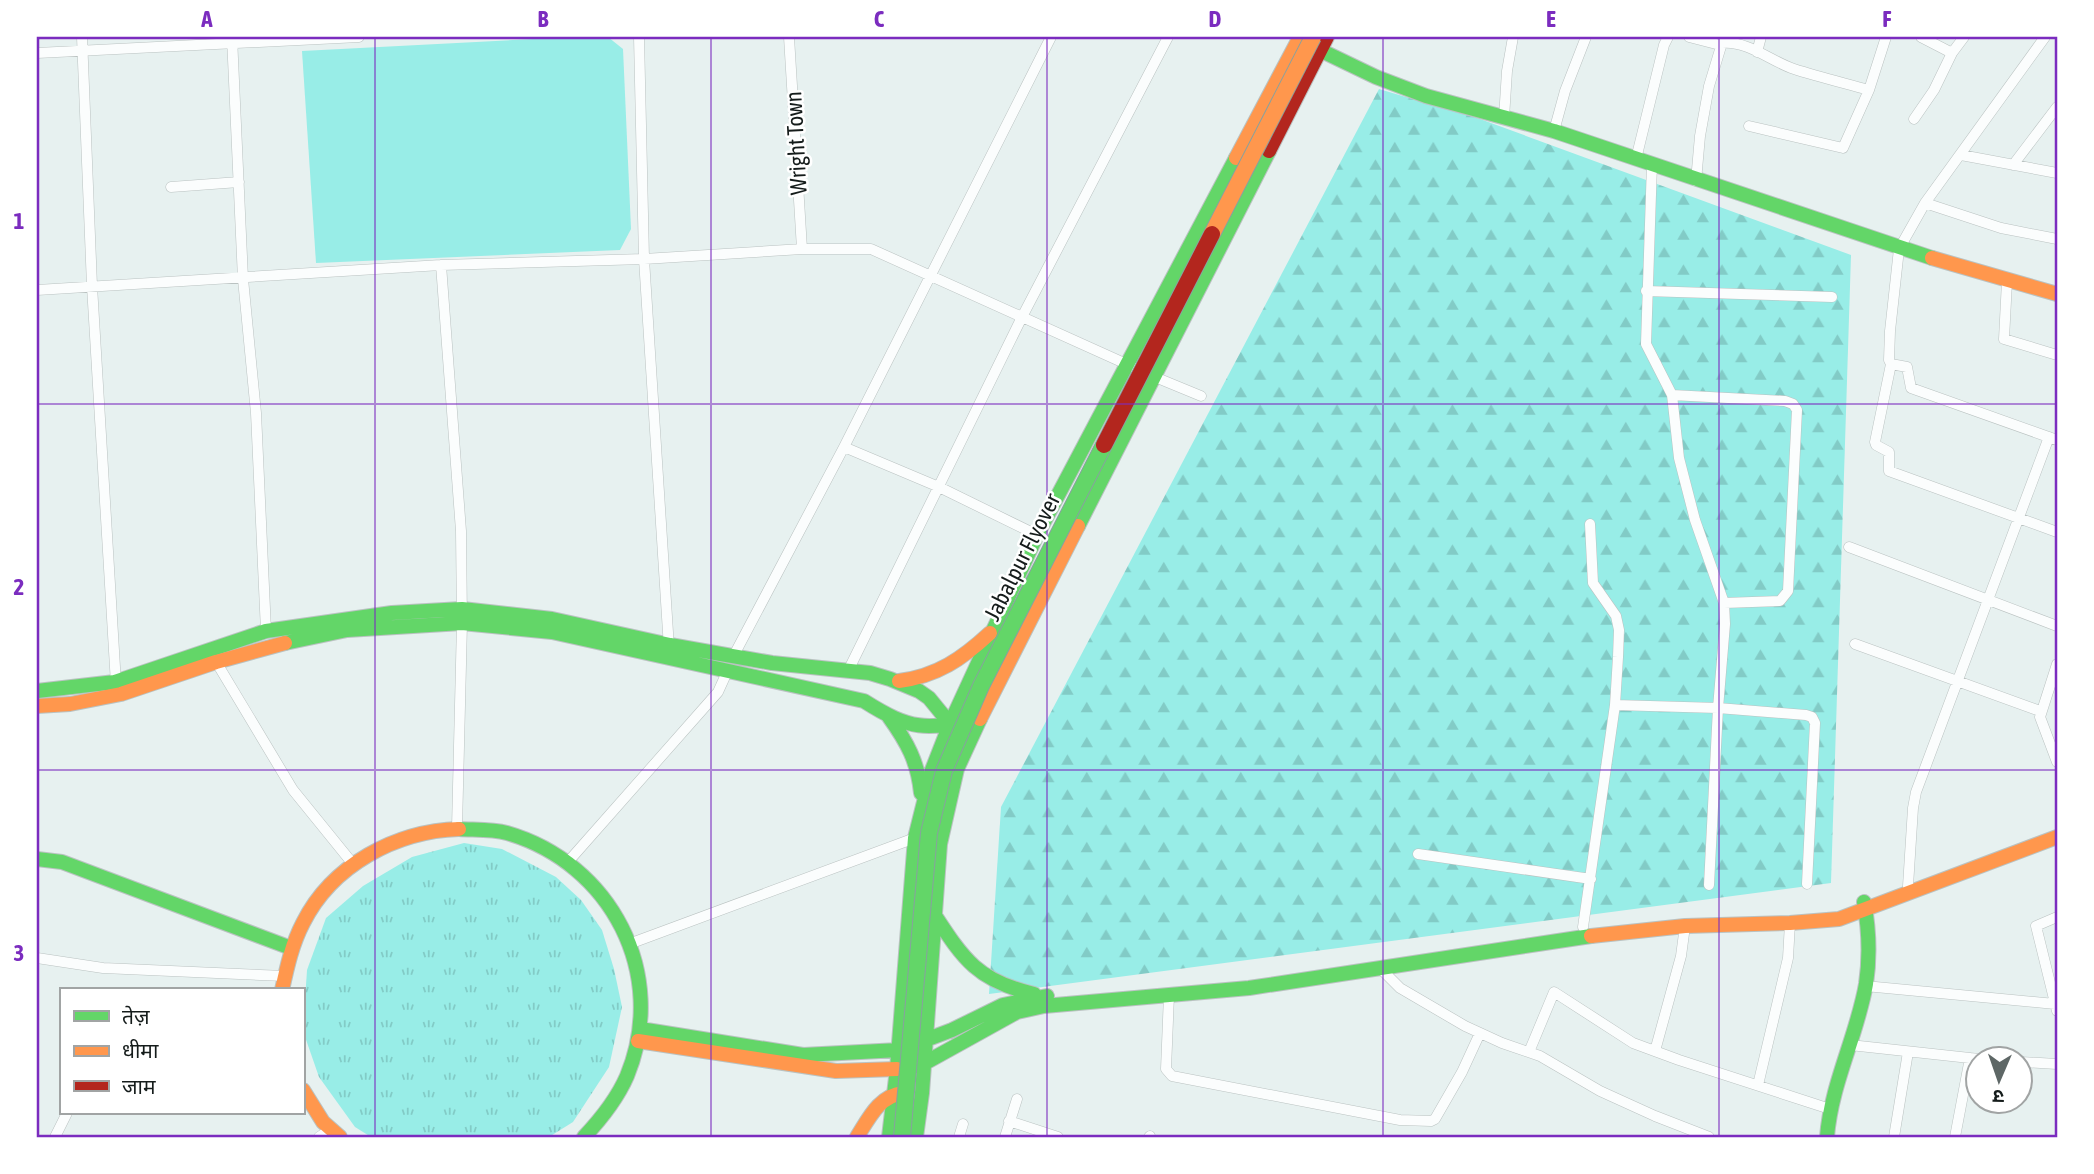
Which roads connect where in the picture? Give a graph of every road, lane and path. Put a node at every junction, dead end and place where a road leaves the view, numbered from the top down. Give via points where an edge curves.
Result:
1 (82, 37) edge
2 (359, 37) edge
3 (639, 37) edge
4 (789, 37) edge
5 (1051, 37) edge
6 (1168, 37) edge
7 (1513, 37) edge
8 (1586, 37) edge
9 (1668, 37) edge
10 (1689, 37) edge
11 (1761, 37) edge
12 (1886, 37) edge
13 (1921, 37) edge
14 (1964, 37) edge
15 (2045, 37) edge
16 (1309, 39) edge
17 (232, 40) edge
18 (1720, 45) junction
19 (83, 50) junction
20 (1757, 52) junction
21 (37, 53) edge
22 (1952, 53) junction
23 (1869, 90) junction
24 (2057, 107) edge
25 (1504, 118) junction
26 (1914, 119) dead end
27 (1749, 126) dead end
28 (1553, 131) junction
29 (1961, 155) junction
30 (1644, 161) junction
31 (2013, 165) junction
32 (2057, 173) edge
33 (239, 181) junction
34 (1696, 181) junction
35 (171, 187) dead end
36 (1925, 203) junction
37 (2057, 239) edge
38 (802, 249) junction
39 (1899, 249) junction
40 (644, 259) junction
41 (441, 265) junction
42 (930, 276) junction
43 (243, 279) junction
44 (2007, 281) junction
45 (92, 286) junction
46 (37, 290) edge
47 (1646, 291) junction
48 (2057, 294) edge
49 (1832, 297) dead end
50 (1022, 317) junction
51 (2057, 355) edge
52 (1891, 364) junction
53 (1129, 365) junction
54 (1155, 378) junction
55 (1672, 395) junction
56 (1201, 396) dead end
57 (2053, 438) edge
58 (844, 447) junction
59 (939, 487) junction
60 (2017, 517) junction
61 (1590, 524) dead end
62 (2057, 532) edge
63 (1037, 534) junction
64 (1849, 547) dead end
65 (1986, 601) junction
66 (1724, 603) junction
67 (462, 616) junction
68 (2057, 626) edge
69 (266, 631) junction
70 (990, 633) junction
71 (1855, 644) dead end
72 (668, 651) junction
73 (213, 657) junction
74 (731, 663) junction
75 (2057, 664) edge
76 (848, 671) junction
77 (897, 681) junction
78 (1957, 683) junction
79 (118, 688) junction
80 (37, 691) edge
81 (1615, 705) junction
82 (37, 706) edge
83 (1718, 708) junction
84 (2040, 711) junction
85 (889, 716) junction
86 (980, 719) junction
87 (950, 724) junction
88 (2053, 739) edge
89 (964, 754) junction
90 (2057, 762) edge
91 (922, 803) junction
92 (457, 828) junction
93 (2057, 829) edge
94 (2057, 837) edge
95 (915, 838) junction
96 (1418, 854) dead end
97 (37, 859) edge
98 (567, 863) junction
99 (353, 864) junction
100 (1591, 879) junction
101 (1807, 884) dead end
102 (1709, 885) dead end
103 (1908, 886) junction
104 (1865, 906) junction
105 (934, 914) junction
106 (2057, 917) edge
107 (1790, 923) junction
108 (1685, 926) junction
109 (1583, 927) junction
110 (629, 944) junction
111 (291, 948) junction
112 (37, 958) edge
113 (1380, 968) junction
114 (284, 983) edge
115 (1865, 986) junction
116 (1169, 995) junction
117 (1045, 996) junction
118 (2056, 1007) edge
119 (1480, 1033) junction
120 (639, 1035) junction
121 (925, 1041) junction
122 (1850, 1045) junction
123 (899, 1050) junction
124 (1655, 1051) junction
125 (1529, 1052) junction
126 (1908, 1052) junction
127 (1965, 1057) edge
128 (2035, 1063) edge
129 (923, 1064) junction
130 (2057, 1064) edge
131 (897, 1069) junction
132 (1758, 1085) junction
133 (304, 1092) edge
134 (895, 1093) junction
135 (922, 1093) junction
136 (1965, 1095) edge
137 (1017, 1099) dead end
138 (1830, 1109) junction
139 (66, 1114) edge
140 (1009, 1121) junction
141 (963, 1124) dead end
142 (330, 1135) edge
143 (588, 1136) edge
144 (55, 1137) edge
145 (857, 1137) edge
146 (889, 1137) edge
147 (902, 1137) edge
148 (916, 1137) edge
149 (959, 1137) edge
150 (1004, 1137) edge
151 (1058, 1137) edge
152 (1709, 1137) edge
153 (1827, 1137) edge
154 (1894, 1137) edge
155 (1955, 1137) edge

1 - 19 street
2 - 17 street
3 - 40 street
4 - 38 street, Wright Town
5 - 42 street
6 - 50 street
7 - 25 street
8 - 28 street
9 - 30 street
10 - 18 street
11 - 20 street
12 - 23 street
13 - 22 street
14 - 22 street
15 - 29 street
16 - 25 main road via 1388,82
16 - 53 main road
16 - 54 main road
16 - 147 main road, Jabalpur Flyover, bridge via 981,686 944,771 929,833
17 - 19 street
17 - 33 street
18 - 20 street
18 - 34 street via 1700,136
19 - 21 street
19 - 45 street
20 - 23 street via 1791,69
22 - 26 street
23 - 27 street via 1840,148
24 - 31 street
25 - 28 main road
28 - 30 main road
29 - 31 street
29 - 36 street
30 - 34 main road
30 - 47 street
31 - 32 street
33 - 35 street
33 - 43 street
34 - 39 main road
36 - 37 street via 2001,228
36 - 39 street
38 - 40 street
38 - 42 street via 871,248
39 - 44 main road
39 - 52 street
40 - 41 street
40 - 72 street
41 - 43 street
41 - 67 street via 461,531
42 - 50 street
42 - 58 street
43 - 45 street
43 - 69 street via 256,414
44 - 48 main road
44 - 51 street via 2004,339
45 - 46 street
45 - 79 street
47 - 49 street
47 - 55 street via 1646,344
50 - 53 street
50 - 59 street
52 - 57 street via 1907,367 1911,388
52 - 60 street via 1875,442 1889,452 1889,471
53 - 54 street
53 - 63 main road
54 - 56 street
54 - 86 main road
55 - 66 street via 1679,458
55 - 66 street via 1785,401 1797,410 1788,591 1780,601
57 - 60 street
58 - 59 street
58 - 74 street
59 - 63 street
59 - 76 street
60 - 62 street
60 - 65 street
61 - 81 street via 1593,583 1616,616 1619,630
63 - 70 main road
64 - 65 street
65 - 68 street
65 - 78 street
66 - 83 street
67 - 69 main road via 392,612
67 - 72 main road via 552,619
67 - 73 main road via 347,630
67 - 92 street
69 - 73 main road
70 - 77 main road via 946,670
70 - 87 main road
71 - 78 street
72 - 74 main road
73 - 79 main road
73 - 99 street via 293,790
74 - 76 main road
74 - 85 main road via 864,701
74 - 98 street via 718,692
75 - 84 street
76 - 77 main road
77 - 87 main road via 930,697
78 - 84 street
78 - 103 street via 1916,792
79 - 80 main road
79 - 82 main road via 70,704
81 - 83 street
81 - 100 street
83 - 101 street via 1812,717
83 - 102 street
84 - 88 street via 2040,722
85 - 87 main road via 915,727
85 - 91 main road via 913,749
86 - 87 main road
86 - 89 main road
87 - 89 main road
87 - 91 main road
88 - 90 street
89 - 105 main road via 940,844
91 - 95 main road
92 - 98 main road via 509,834
92 - 99 main road via 402,838
93 - 103 main road
94 - 104 main road
95 - 110 street
95 - 123 main road
96 - 100 street
97 - 111 main road via 62,862
98 - 110 main road via 596,887 625,930
99 - 111 main road via 327,888
100 - 109 street
103 - 104 main road
104 - 107 main road via 1839,919
104 - 109 main road via 1805,914 1673,918
104 - 115 main road via 1870,930
105 - 117 main road via 978,973 1010,989
105 - 121 main road
106 - 118 street via 2036,926
107 - 108 main road
107 - 132 street via 1788,958
108 - 113 main road
108 - 124 street
109 - 117 main road via 1258,978
110 - 120 main road via 640,980
111 - 114 main road
112 - 114 street
113 - 116 main road
113 - 119 street via 1400,988
115 - 118 street
115 - 122 main road
116 - 119 street via 1166,1069 1172,1076 1400,1120 1435,1119
116 - 129 main road via 1084,1000 1017,1012
117 - 121 main road via 1003,1005
119 - 125 street
120 - 123 main road via 803,1055
120 - 131 main road via 836,1071
120 - 143 main road via 628,1076 606,1116
121 - 123 main road
121 - 129 main road
122 - 126 street
122 - 138 main road
123 - 131 main road
124 - 125 street via 1625,1038 1554,992
124 - 132 street
125 - 152 street via 1600,1091
126 - 127 street
126 - 154 street
128 - 130 street
129 - 131 main road
129 - 135 main road
131 - 134 main road
132 - 138 street
133 - 142 main road
134 - 135 main road
134 - 145 main road via 877,1108
134 - 146 main road
135 - 148 main road
136 - 155 street
137 - 140 street
138 - 153 main road
139 - 144 street
140 - 150 street
140 - 151 street
141 - 149 street

